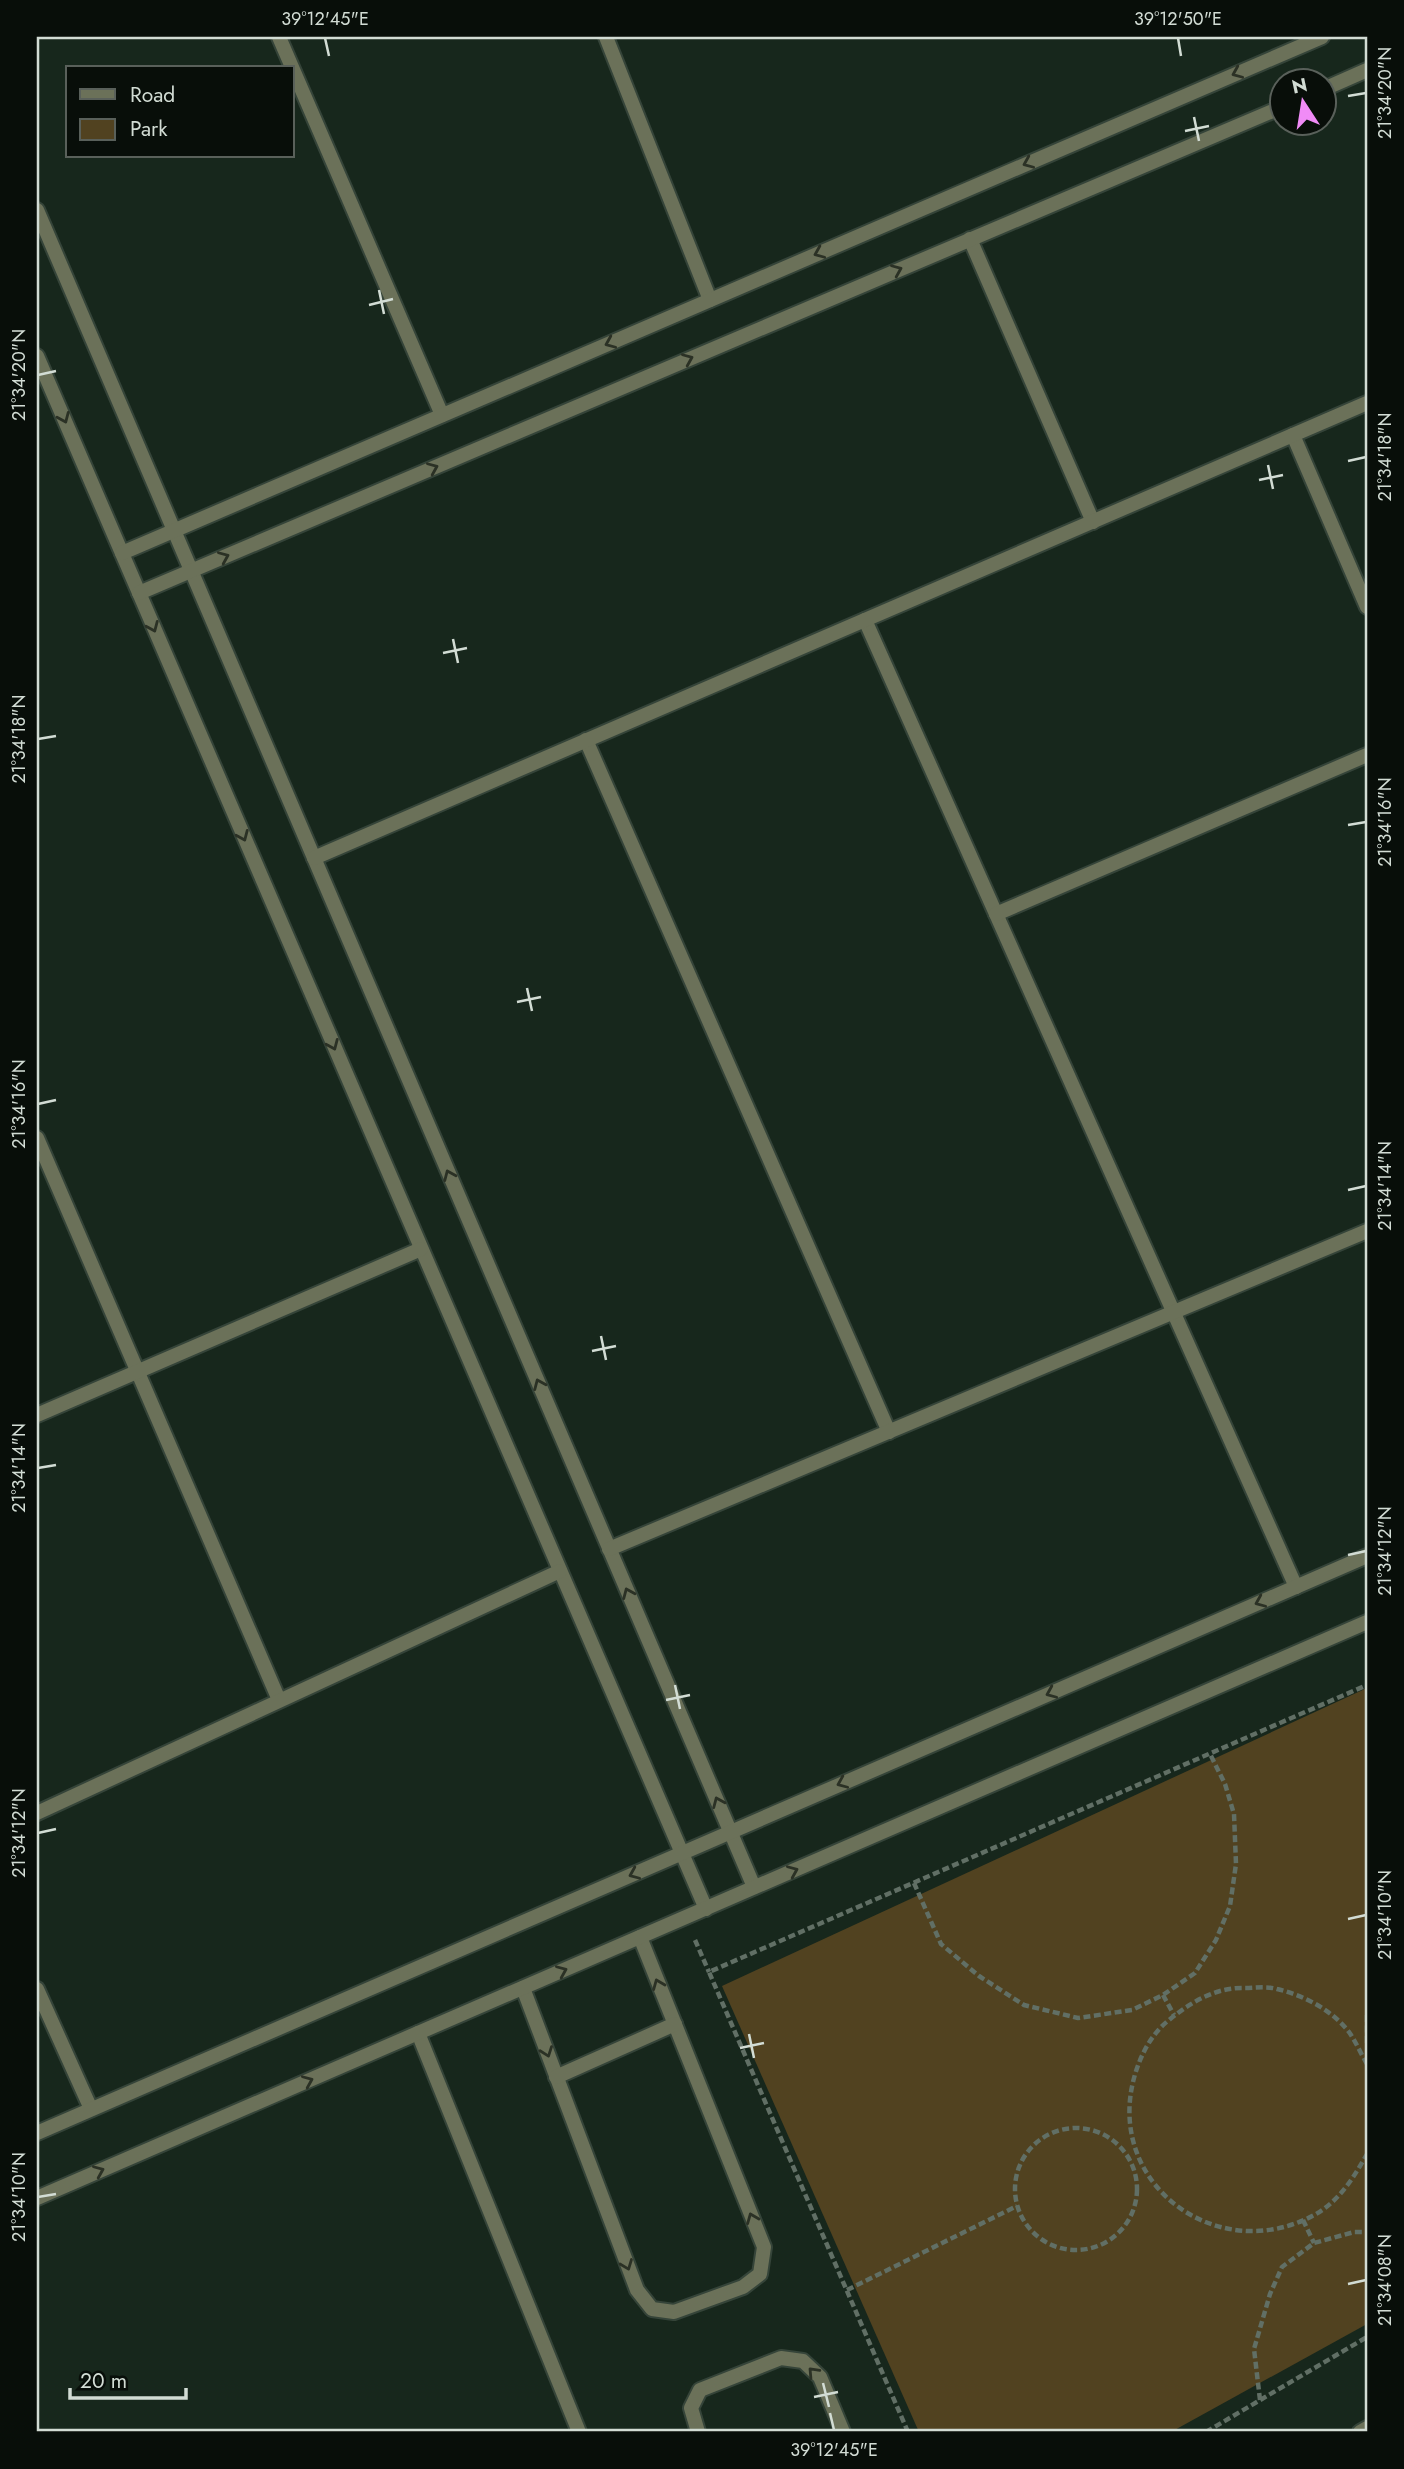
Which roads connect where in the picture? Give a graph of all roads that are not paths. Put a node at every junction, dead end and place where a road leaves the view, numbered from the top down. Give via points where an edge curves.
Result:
1 (279, 37) edge
2 (607, 37) edge
3 (1322, 37) edge
4 (292, 66) edge
5 (1367, 70) edge
6 (294, 72) edge
7 (1338, 83) edge
8 (1268, 113) edge
9 (37, 210) edge
10 (970, 239) junction
11 (710, 300) junction
12 (37, 356) edge
13 (1367, 403) edge
14 (442, 415) junction
15 (1293, 435) junction
16 (1093, 522) junction
17 (174, 530) junction
18 (121, 553) junction
19 (191, 571) junction
20 (139, 593) junction
21 (1367, 607) edge
22 (866, 620) junction
23 (586, 740) junction
24 (1367, 755) edge
25 (314, 858) junction
26 (996, 914) junction
27 (37, 1138) edge
28 (1367, 1231) edge
29 (421, 1249) junction
30 (1173, 1312) junction
31 (137, 1372) junction
32 (37, 1415) edge
33 (889, 1432) junction
34 (609, 1549) junction
35 (1367, 1556) edge
36 (560, 1570) junction
37 (1296, 1587) junction
38 (1367, 1622) edge
39 (279, 1700) junction
40 (37, 1813) edge
41 (731, 1831) junction
42 (681, 1853) junction
43 (754, 1887) junction
44 (706, 1909) junction
45 (640, 1937) junction
46 (523, 1988) junction
47 (37, 1989) edge
48 (675, 2024) junction
49 (418, 2033) junction
50 (556, 2077) junction
51 (91, 2109) junction
52 (37, 2133) edge
53 (37, 2198) edge
54 (1367, 2428) edge
55 (579, 2432) edge
56 (698, 2432) edge
57 (843, 2432) edge
58 (1360, 2432) edge

1 - 4 street
2 - 11 street
3 -> 11 street
5 - 7 street
6 - 14 street
8 - 10 street
9 - 17 street
10 - 16 street
19 -> 10 street
11 -> 14 street
12 -> 18 street
13 - 15 street
14 - 17 street
15 - 16 street
15 - 21 street
16 - 22 street
17 - 18 street
17 - 19 street
18 - 20 street
19 - 20 street
19 - 25 street
20 -> 29 street
22 - 23 street
22 - 26 street
23 - 25 street
23 - 33 street
24 - 26 street
34 -> 25 street
26 - 30 street
27 - 31 street
28 - 30 street
29 - 31 street
29 - 36 street
30 - 33 street
30 - 37 street
31 - 32 street
31 - 39 street
33 - 34 street
41 -> 34 street
35 - 37 street
36 - 39 street
36 - 42 street
37 -> 41 street
43 -> 38 street
39 - 40 street
41 - 42 street
41 - 43 street
42 - 44 street
42 -> 51 street
43 - 44 street
44 - 45 street
46 -> 45 street
48 -> 45 street
46 - 49 street
46 -> 50 street
47 - 51 street
48 - 50 street
50 -> 48 street via 637,2290 652,2309 674,2312 743,2287 760,2274 764,2247
53 -> 49 street
49 - 55 street
51 - 52 street
54 - 58 street
57 -> 56 street via 820,2377 803,2361 781,2358 700,2390 691,2408

